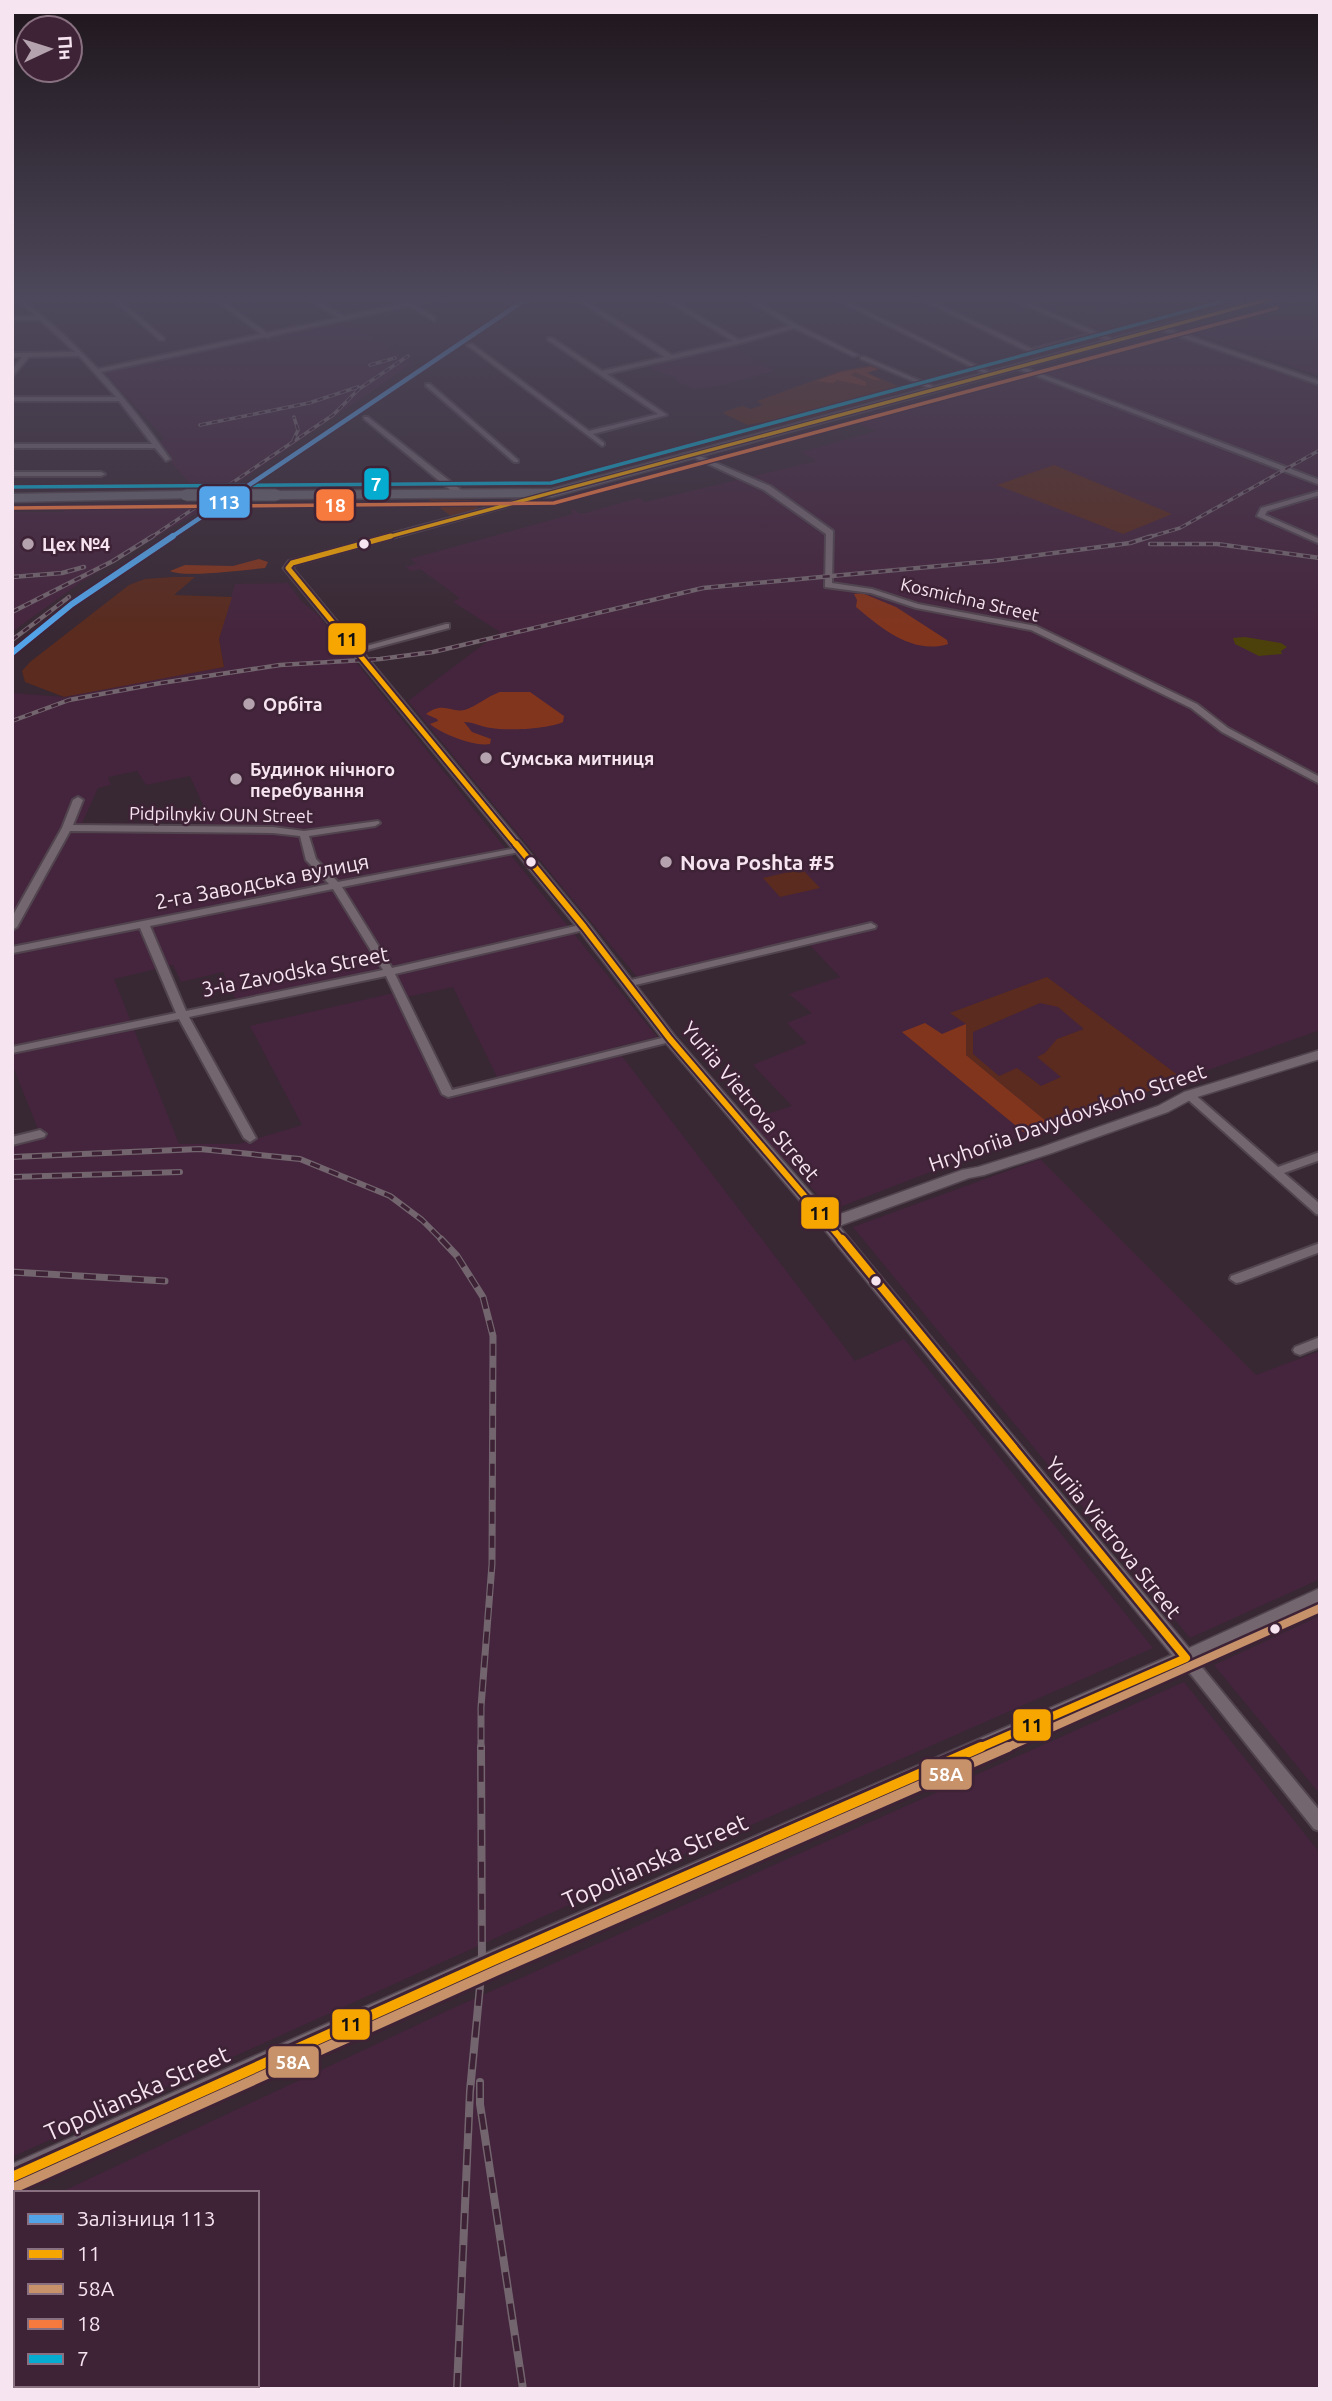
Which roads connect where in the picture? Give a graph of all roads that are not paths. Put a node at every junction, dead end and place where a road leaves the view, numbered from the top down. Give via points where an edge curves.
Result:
1 (131, 410) edge
2 (457, 410) edge
3 (557, 410) edge
4 (660, 410) edge
5 (859, 410) edge
6 (1130, 410) edge
7 (366, 418) dead end
8 (588, 433) junction
9 (602, 444) dead end
10 (12, 446) edge
11 (157, 446) junction
12 (693, 455) junction
13 (166, 459) dead end
14 (516, 461) dead end
15 (12, 474) edge
16 (102, 474) dead end
17 (1320, 483) edge
18 (552, 493) junction
19 (1320, 493) edge
20 (462, 495) junction
21 (12, 498) edge
22 (479, 514) junction
23 (1320, 542) edge
24 (446, 626) dead end
25 (355, 650) junction
26 (1320, 781) edge
27 (78, 800) dead end
28 (375, 823) dead end
29 (67, 828) junction
30 (304, 834) junction
31 (519, 849) junction
32 (336, 886) junction
33 (145, 924) junction
34 (871, 926) dead end
35 (12, 927) edge
36 (584, 927) junction
37 (12, 950) edge
38 (389, 972) junction
39 (628, 984) junction
40 (182, 1014) junction
41 (670, 1039) junction
42 (12, 1050) edge
43 (1320, 1054) edge
44 (1189, 1095) junction
45 (40, 1134) dead end
46 (250, 1138) dead end
47 (12, 1141) edge
48 (1320, 1156) edge
49 (1275, 1172) junction
50 (1320, 1212) edge
51 (829, 1224) junction
52 (1320, 1247) edge
53 (1236, 1279) dead end
54 (1320, 1342) edge
55 (1300, 1350) dead end
56 (1320, 1596) edge
57 (1186, 1658) junction
58 (1320, 1824) edge
59 (12, 2177) edge

1 - 11 street
2 - 14 street
3 - 8 street
4 - 8 street via 664,415
5 - 12 main road
6 - 17 street
7 - 20 street
8 - 9 street
10 - 11 street
11 - 13 street
12 - 18 main road
12 - 26 street, Kosmichna Street via 767,488 830,533 828,585 1033,628 1194,706 1225,730
15 - 16 street
18 - 20 main road
18 - 22 street
19 - 23 street via 1264,510 1261,516
20 - 21 main road, bridge
20 - 22 street via 489,502
22 - 25 street, Yuriia Vietrova Street via 292,563 288,568
24 - 25 street
25 - 31 street, Yuriia Vietrova Street
27 - 29 street
28 - 30 street, Pidpilnykiv OUN Street
29 - 30 street, Pidpilnykiv OUN Street
29 - 35 street
30 - 32 street via 311,860
31 - 32 street, 2-га Заводська вулиця
31 - 36 street, Yuriia Vietrova Street
32 - 33 street, 2-га Заводська вулиця
32 - 38 street
33 - 37 street, 2-га Заводська вулиця
33 - 40 street
34 - 39 street
36 - 38 street, 3-ia Zavodska Street
36 - 39 street, Yuriia Vietrova Street
38 - 40 street, 3-ia Zavodska Street
38 - 41 street via 448,1094
39 - 41 street, Yuriia Vietrova Street
40 - 42 street, 3-ia Zavodska Street
40 - 46 street
41 - 51 street, Yuriia Vietrova Street
43 - 44 street, Hryhoriia Davydovskoho Street
44 - 49 street
44 - 51 street, Hryhoriia Davydovskoho Street via 1163,1109
45 - 47 street
48 - 49 street
49 - 50 street
51 - 57 street, Yuriia Vietrova Street
52 - 53 street
54 - 55 street
56 - 57 street, Topolianska Street
57 - 58 street
57 - 59 street, Topolianska Street via 494,1959

